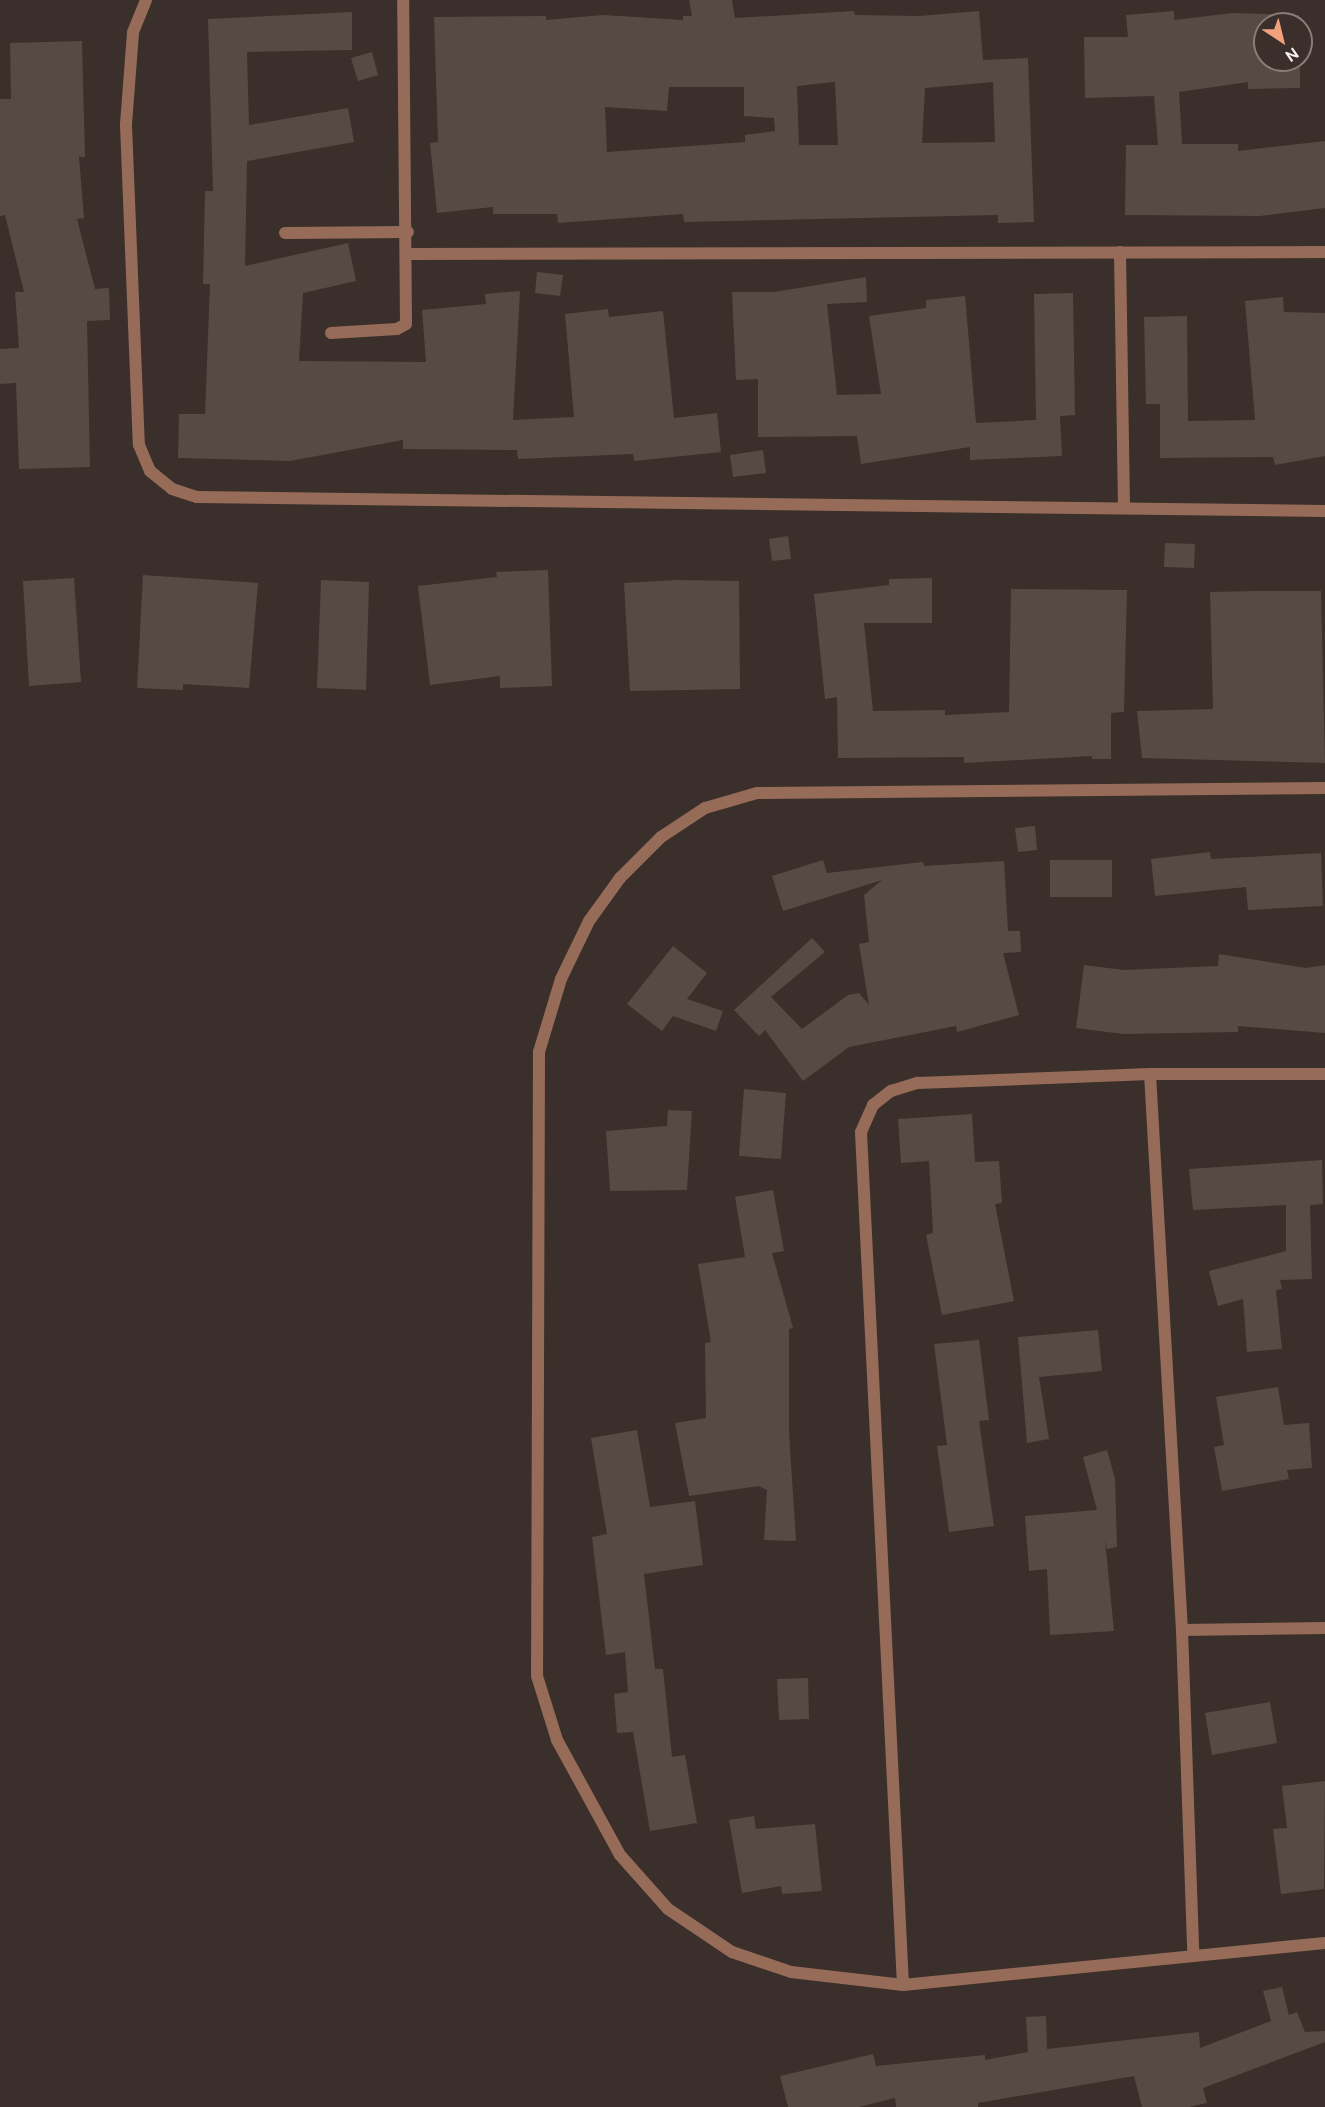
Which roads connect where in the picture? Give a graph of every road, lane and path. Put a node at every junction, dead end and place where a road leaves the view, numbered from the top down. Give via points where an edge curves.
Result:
1 (146, 0) edge
2 (403, 0) edge
3 (408, 232) junction
4 (285, 233) dead end
5 (1120, 252) junction
6 (1325, 252) edge
7 (408, 254) junction
8 (332, 333) dead end
9 (1124, 508) junction
10 (1325, 511) edge
11 (1325, 788) edge
12 (1150, 1074) junction
13 (1325, 1074) edge
14 (1325, 1628) edge
15 (1182, 1630) junction
16 (1325, 1943) edge
17 (1193, 1953) junction
18 (903, 1985) junction

1 - 9 lane via 133,33 126,125 139,445 150,471 172,489 197,497
2 - 3 lane
3 - 4 lane
3 - 7 lane
5 - 6 lane
5 - 7 lane
5 - 9 lane
7 - 8 lane via 406,324 397,329
9 - 10 lane
11 - 18 lane via 757,793 705,808 661,837 620,878 589,921 561,979 538,1064 537,1676 557,1740 620,1855 668,1909 732,1952 791,1972
12 - 13 lane
12 - 15 lane
12 - 18 lane via 918,1083 891,1091 873,1105 861,1132
14 - 15 lane
15 - 17 lane
16 - 17 lane
17 - 18 lane

